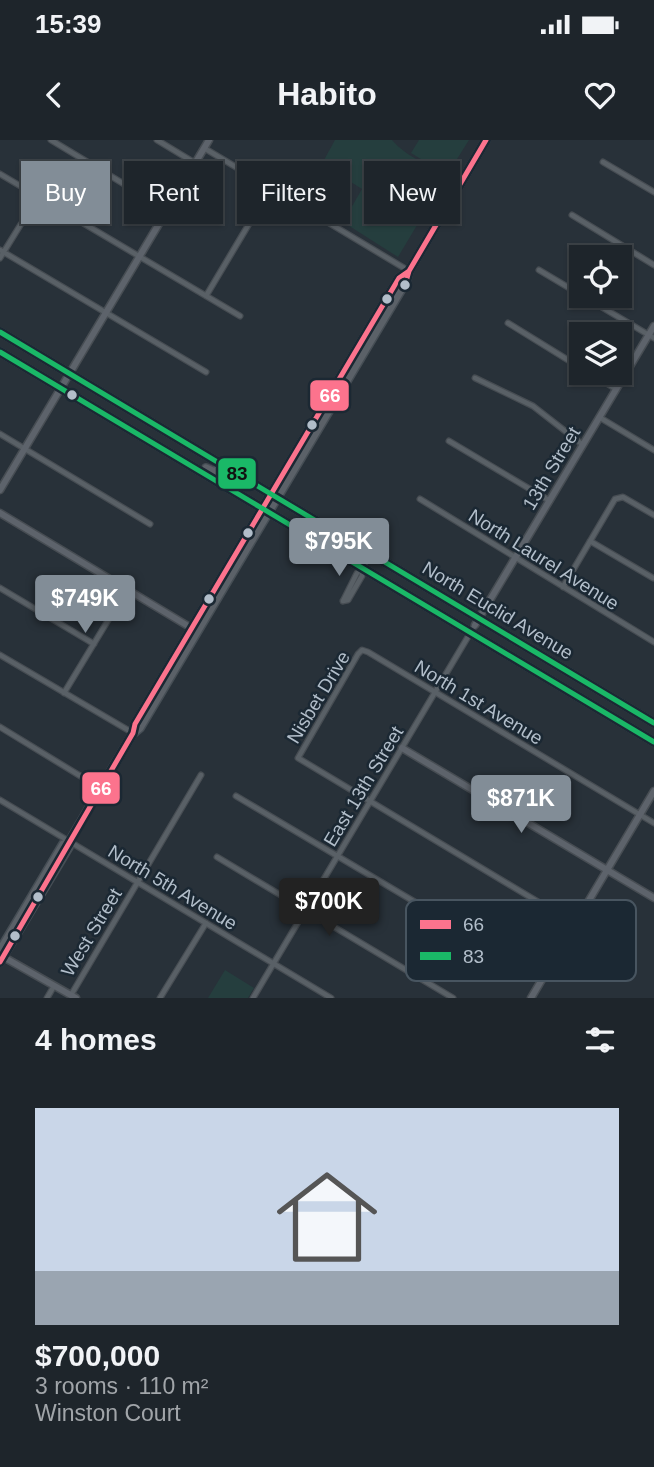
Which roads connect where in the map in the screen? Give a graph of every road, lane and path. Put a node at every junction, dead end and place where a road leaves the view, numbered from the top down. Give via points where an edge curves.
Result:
1 (51, 140) edge
2 (157, 140) edge
3 (209, 140) edge
4 (486, 140) edge
5 (204, 148) junction
6 (192, 161) edge
7 (196, 161) edge
8 (603, 162) dead end
9 (237, 167) edge
10 (0, 174) edge
11 (124, 184) edge
12 (654, 192) edge
13 (572, 215) dead end
14 (20, 224) dead end
15 (158, 224) edge
16 (249, 224) edge
17 (331, 224) edge
18 (2, 251) edge
19 (139, 256) junction
20 (0, 258) edge
21 (654, 265) edge
22 (539, 270) dead end
23 (408, 271) junction
24 (569, 287) edge
25 (206, 296) junction
26 (604, 308) edge
27 (106, 312) junction
28 (240, 316) dead end
29 (508, 323) dead end
30 (654, 326) edge
31 (0, 332) edge
32 (652, 336) edge
33 (0, 352) edge
34 (569, 361) edge
35 (345, 370) junction
36 (206, 372) dead end
37 (67, 377) junction
38 (475, 378) dead end
39 (610, 385) edge
40 (61, 388) junction
41 (617, 389) junction
42 (331, 409) junction
43 (131, 410) junction
44 (599, 417) junction
45 (123, 424) junction
46 (0, 435) edge
47 (449, 441) dead end
48 (583, 445) junction
49 (24, 449) junction
50 (654, 450) edge
51 (173, 454) junction
52 (223, 464) junction
53 (0, 490) edge
54 (274, 495) junction
55 (420, 499) dead end
56 (550, 501) junction
57 (265, 509) junction
58 (0, 513) edge
59 (654, 515) edge
60 (150, 524) dead end
61 (321, 524) junction
62 (312, 538) junction
63 (590, 541) junction
64 (372, 553) junction
65 (516, 557) junction
66 (362, 568) junction
67 (413, 578) junction
68 (653, 578) edge
69 (563, 587) junction
70 (0, 588) edge
71 (127, 589) junction
72 (404, 593) junction
73 (478, 622) junction
74 (194, 630) junction
75 (471, 633) junction
76 (654, 642) edge
77 (94, 644) junction
78 (362, 650) joint
79 (0, 655) edge
80 (436, 692) junction
81 (64, 693) junction
82 (654, 723) edge
83 (0, 727) edge
84 (133, 733) junction
85 (654, 742) edge
86 (402, 748) junction
87 (201, 775) dead end
88 (100, 788) junction
89 (654, 791) edge
90 (236, 796) dead end
91 (0, 800) edge
92 (370, 802) junction
93 (640, 814) junction
94 (654, 823) edge
95 (69, 842) junction
96 (338, 856) junction
97 (217, 857) dead end
98 (607, 870) junction
99 (137, 882) junction
100 (654, 898) edge
101 (412, 900) edge
102 (535, 900) edge
103 (589, 900) edge
104 (306, 910) junction
105 (206, 923) junction
106 (1, 956) edge
107 (274, 963) junction
108 (406, 970) edge
109 (425, 981) edge
110 (541, 981) edge
111 (55, 985) junction
112 (74, 996) edge
113 (47, 998) edge
114 (160, 998) edge
115 (253, 998) edge
116 (331, 998) edge
117 (453, 998) edge
118 (531, 998) edge

1 - 11 street
2 - 6 street
3 - 5 street
4 - 23 main road
5 - 7 street
5 - 9 street
8 - 12 street
10 - 19 street
13 - 21 street
14 - 18 street
15 - 19 street
16 - 25 street
17 - 23 street
18 - 20 street
18 - 27 street
19 - 25 street
19 - 27 street
22 - 24 street
23 - 35 main road via 399,278
23 - 42 main road via 406,282
25 - 28 street
26 - 32 street
27 - 36 street
27 - 37 street
29 - 34 street
30 - 32 street, 13th Street
31 - 37 main road, North Euclid Avenue
32 - 41 street, 13th Street
33 - 40 main road, North Euclid Avenue
35 - 42 main road
35 - 54 main road
37 - 40 street
37 - 43 main road, North Euclid Avenue
38 - 48 street via 533,406
39 - 41 street
40 - 45 main road, North Euclid Avenue
40 - 49 street
41 - 44 street, 13th Street
42 - 54 main road
43 - 45 main road
43 - 52 main road, North Euclid Avenue
44 - 48 street, 13th Street
44 - 50 street
45 - 51 main road, North Euclid Avenue
46 - 49 street
47 - 56 street
48 - 56 street, 13th Street
49 - 53 street
49 - 60 street
51 - 52 main road via 215,472
51 - 57 main road, North Euclid Avenue
52 - 54 main road, North Euclid Avenue
54 - 57 main road
54 - 61 main road, North Euclid Avenue
55 - 65 street, North Laurel Avenue
56 - 65 street, 13th Street
57 - 62 main road, North Euclid Avenue
57 - 74 main road
58 - 71 street
59 - 63 street via 619,496
61 - 62 main road
61 - 64 main road, North Euclid Avenue
62 - 66 main road, North Euclid Avenue
63 - 68 street
63 - 69 street
64 - 66 street
64 - 67 main road, North Euclid Avenue
65 - 69 street, North Laurel Avenue
65 - 73 street, 13th Street
66 - 66 street via 357,573 343,601 362,576
66 - 72 main road, North Euclid Avenue
67 - 72 main road
67 - 73 main road, North Euclid Avenue
69 - 76 street, North Laurel Avenue
70 - 77 street
71 - 74 street
71 - 77 street
72 - 75 main road, North Euclid Avenue
73 - 75 street, East 13th Street
73 - 82 main road, North Euclid Avenue
74 - 84 main road via 141,728
75 - 80 street, East 13th Street
75 - 85 main road, North Euclid Avenue
77 - 81 street
78 - 80 street, North 1st Avenue
78 - 92 street, Nisbet Drive via 298,758
79 - 81 street
80 - 86 street, East 13th Street
80 - 93 street, North 1st Avenue
81 - 84 street
83 - 88 street
84 - 88 main road
86 - 92 street, East 13th Street
86 - 98 street
87 - 99 street, West Street
88 - 95 main road
89 - 93 street
90 - 96 street
91 - 95 street, North 5th Avenue
92 - 96 street, East 13th Street
92 - 102 street
93 - 94 street, North 1st Avenue
93 - 98 street
95 - 99 street, North 5th Avenue
95 - 106 main road
96 - 101 street
96 - 104 street, East 13th Street
97 - 104 street
98 - 100 street
98 - 103 street
99 - 105 street, North 5th Avenue
99 - 112 street, West Street
104 - 107 street, East 13th Street
104 - 108 street
105 - 107 street, North 5th Avenue
105 - 114 street
106 - 111 street
107 - 115 street, East 13th Street
107 - 116 street, North 5th Avenue
109 - 117 street
110 - 118 street
111 - 112 street
111 - 113 street

